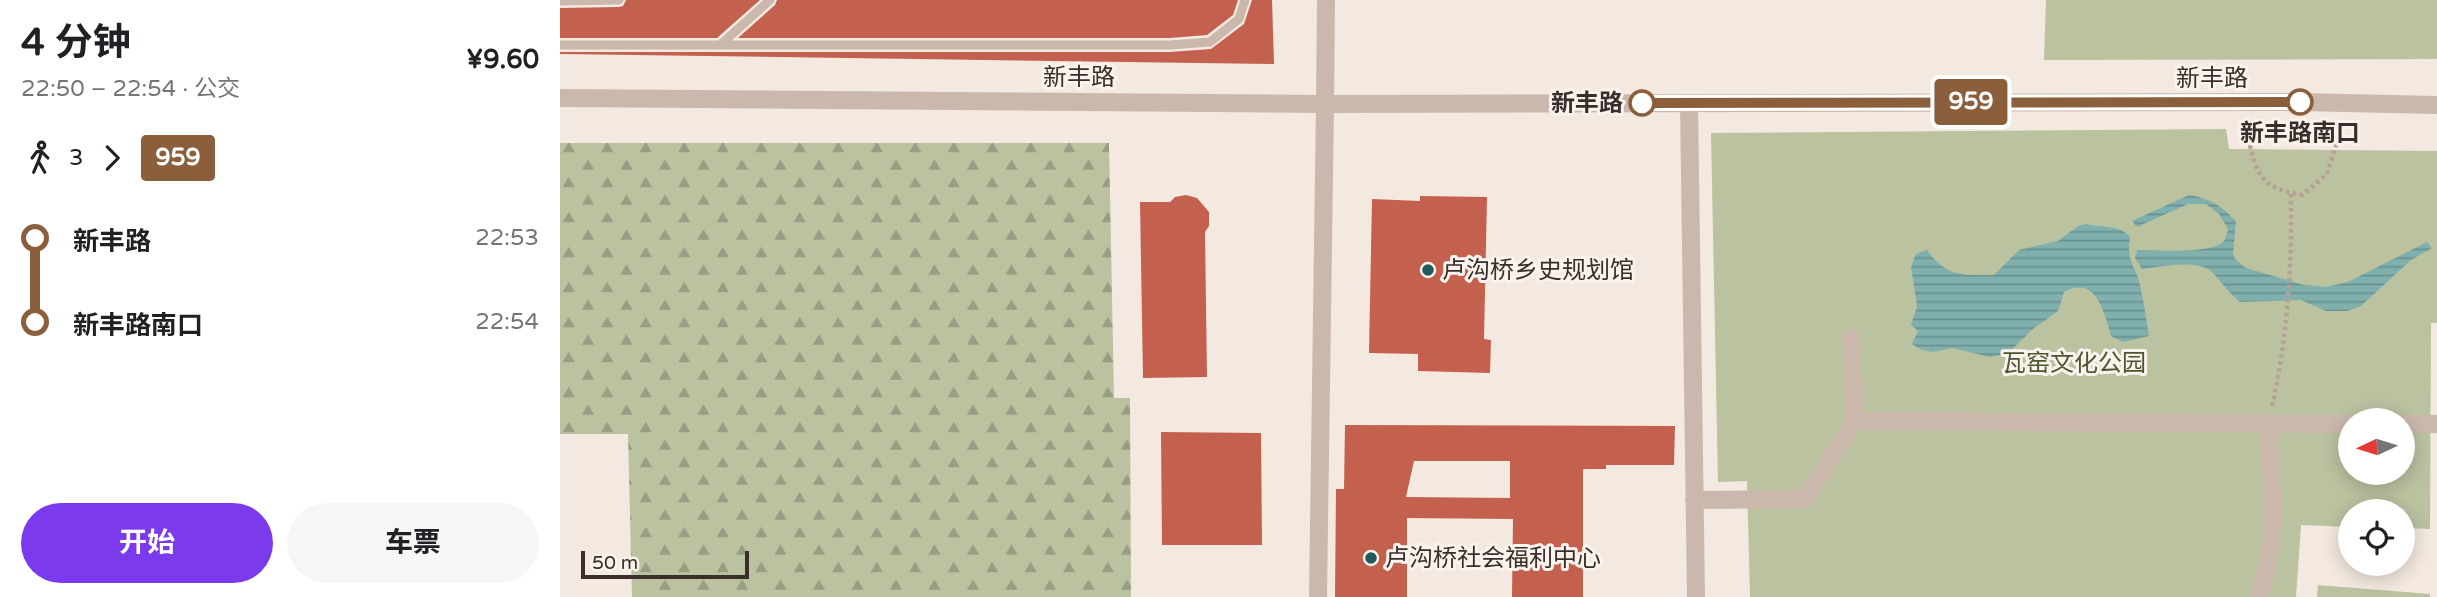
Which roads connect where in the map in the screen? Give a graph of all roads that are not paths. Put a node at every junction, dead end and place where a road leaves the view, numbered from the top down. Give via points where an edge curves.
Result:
1 (619, 0) edge
2 (770, 0) edge
3 (1245, 0) edge
4 (1326, 0) edge
5 (560, 1) edge
6 (560, 44) edge
7 (720, 45) junction
8 (560, 98) edge
9 (1689, 103) junction
10 (1325, 104) junction
11 (2437, 105) edge
12 (1851, 339) dead end
13 (1855, 421) junction
14 (2267, 424) junction
15 (2338, 424) edge
16 (2415, 424) edge
17 (2437, 424) edge
18 (1694, 500) junction
19 (1318, 588) edge
20 (1308, 597) edge
21 (1696, 597) edge
22 (2258, 597) edge

1 - 5 lane
2 - 7 lane
3 - 7 lane via 1239,19 1210,41 1170,45
4 - 10 street
6 - 7 lane
8 - 10 street, 新丰路
9 - 10 street, 新丰路
9 - 11 street, 新丰路
9 - 18 street
10 - 19 street
12 - 13 street
13 - 14 street
13 - 18 street via 1805,499
14 - 15 street
14 - 22 street via 2274,512
16 - 17 street
18 - 21 street
19 - 20 street

